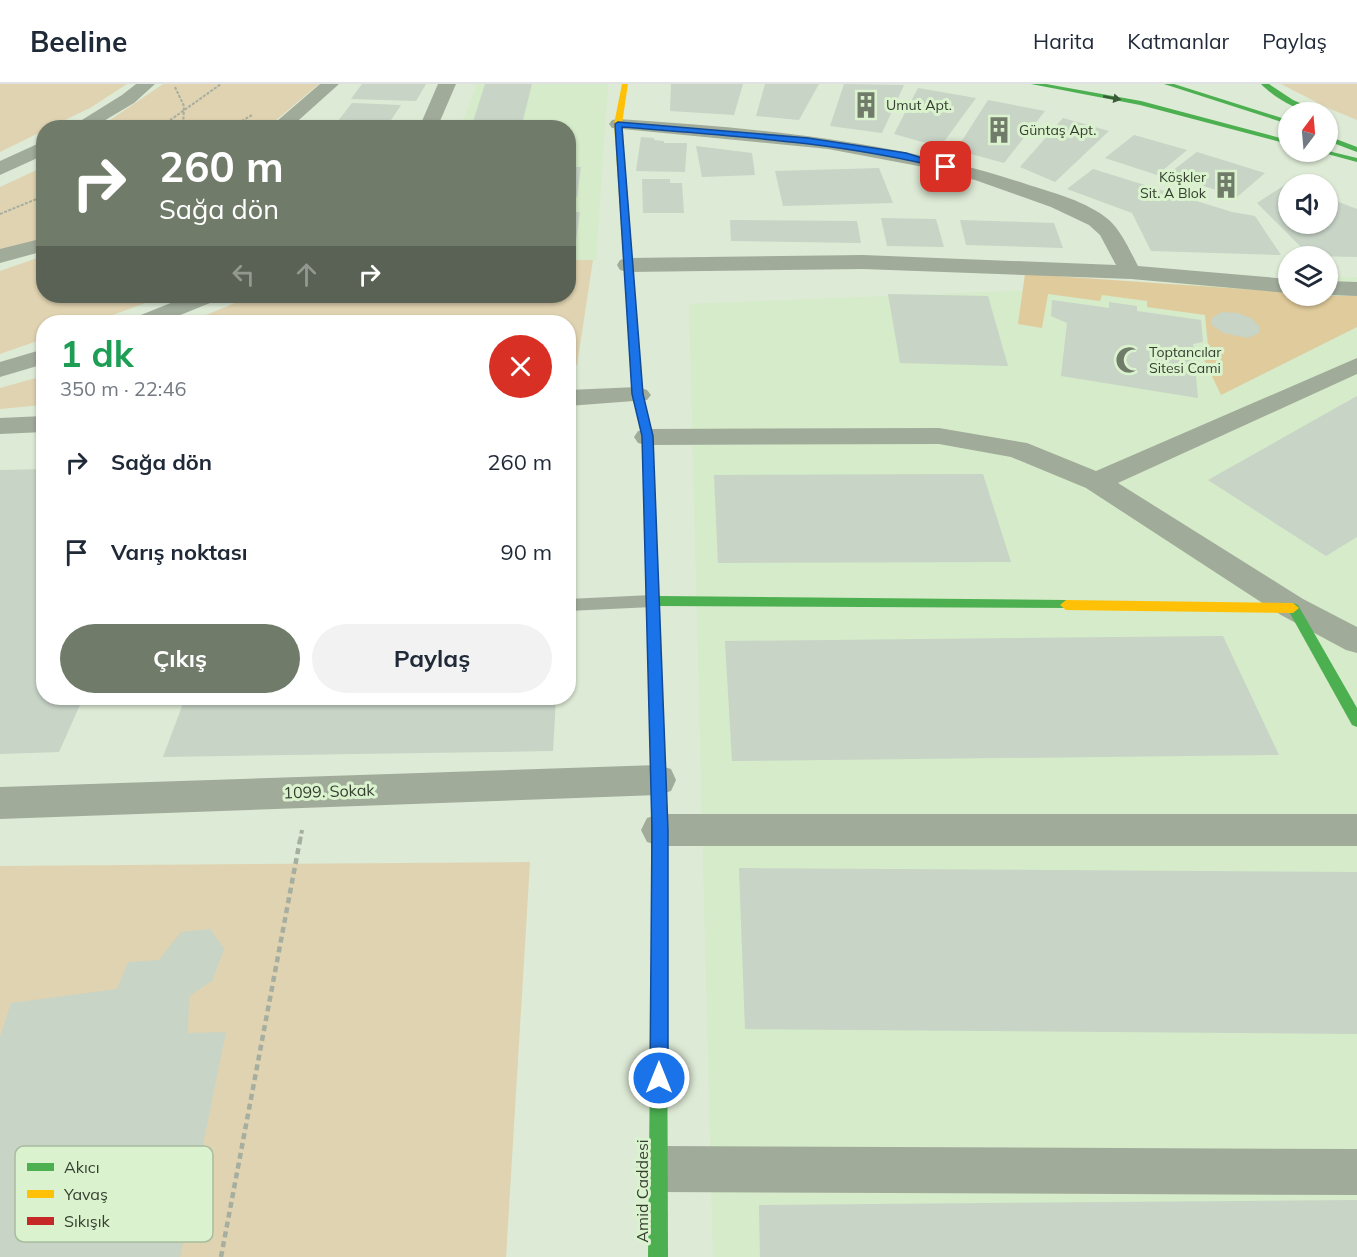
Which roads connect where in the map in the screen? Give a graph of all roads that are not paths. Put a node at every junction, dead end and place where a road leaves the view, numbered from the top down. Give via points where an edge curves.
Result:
1 (146, 84) edge
2 (330, 84) edge
3 (447, 84) edge
4 (625, 84) edge
5 (1034, 84) edge
6 (1167, 84) edge
7 (1199, 84) edge
8 (1264, 84) edge
9 (1290, 102) edge
10 (1278, 118) edge
11 (1278, 119) edge
12 (92, 120) edge
13 (287, 120) edge
14 (431, 120) edge
15 (618, 124) junction
16 (1278, 139) edge
17 (1338, 142) edge
18 (1357, 150) edge
19 (36, 151) edge
20 (1338, 155) edge
21 (1357, 160) edge
22 (0, 169) edge
23 (36, 246) edge
24 (0, 256) edge
25 (628, 265) junction
26 (1131, 272) junction
27 (1278, 285) edge
28 (1338, 288) edge
29 (1357, 288) edge
30 (190, 303) edge
31 (161, 315) edge
32 (36, 359) edge
33 (1357, 365) edge
34 (0, 370) edge
35 (638, 394) junction
36 (576, 398) edge
37 (36, 424) edge
38 (0, 426) edge
39 (647, 436) junction
40 (1096, 482) junction
41 (652, 601) junction
42 (576, 605) edge
43 (1292, 608) junction
44 (1355, 636) edge
45 (1357, 721) edge
46 (658, 780) junction
47 (0, 803) edge
48 (660, 830) junction
49 (1357, 830) edge
50 (659, 1169) junction
51 (1357, 1172) edge
52 (658, 1257) edge

1 - 12 street
2 - 13 street
3 - 14 street
4 - 15 main road, Amid Caddesi
5 -> 16 main road via 1141,103
6 - 11 main road
7 - 10 main road
8 - 9 main road
15 - 25 main road, Amid Caddesi
15 - 26 street via 808,140 906,156 1007,184 1103,225
17 - 18 main road
19 - 22 street
20 - 21 main road
23 - 24 street
25 - 26 street via 863,262
25 - 35 main road, Amid Caddesi
26 - 27 street
28 - 29 street
30 - 31 street
32 - 34 street
33 - 40 street
35 - 36 street
35 - 39 main road, Amid Caddesi
37 - 38 street
39 - 40 street via 939,436 1017,449
39 - 41 main road, Amid Caddesi
40 - 43 street
41 - 42 lane
41 - 43 main road
41 - 46 main road, Amid Caddesi
43 - 44 street
43 - 45 main road
46 - 47 street, 1099. Sokak
46 - 48 main road, Amid Caddesi
48 - 49 street
48 - 50 main road, Amid Caddesi
50 - 51 street
50 - 52 main road, Amid Caddesi

